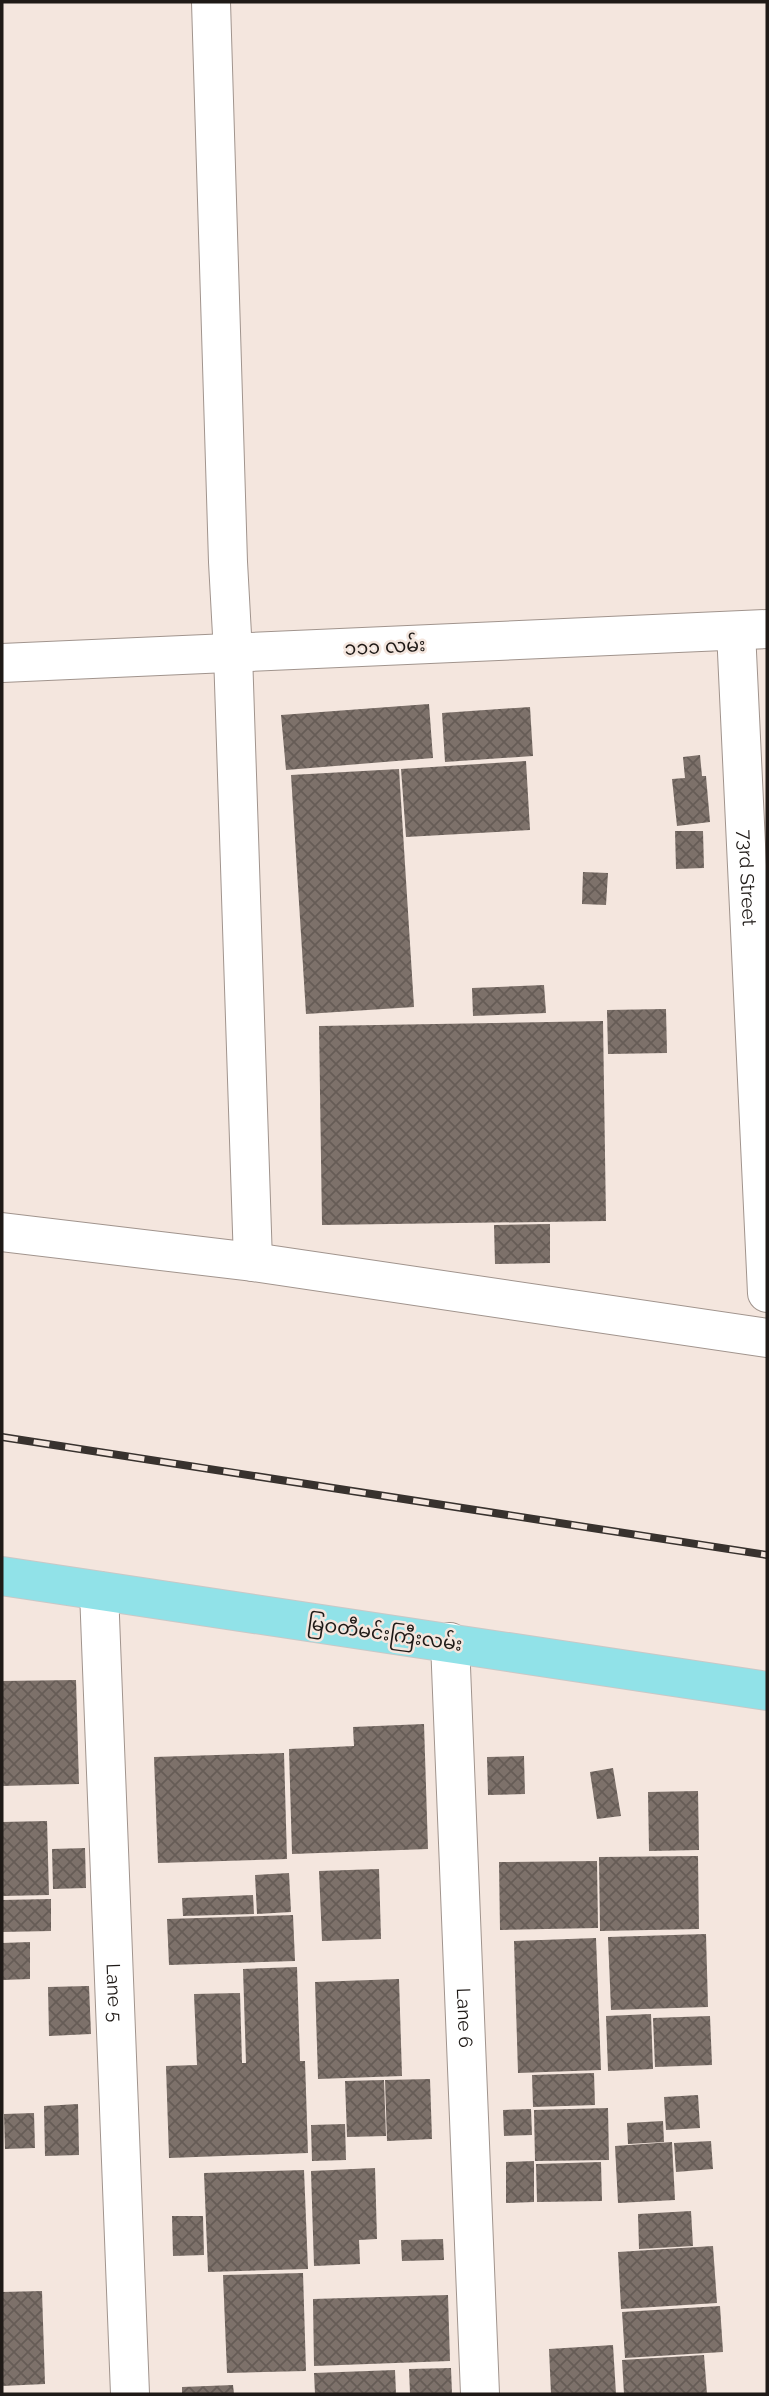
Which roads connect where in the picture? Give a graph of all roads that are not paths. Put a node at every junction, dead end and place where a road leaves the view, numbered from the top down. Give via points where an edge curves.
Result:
1 (211, 2) edge
2 (751, 630) edge
3 (233, 653) junction
4 (2, 663) edge
5 (2, 1232) edge
6 (253, 1262) junction
7 (767, 1293) edge
8 (767, 1338) edge
9 (2, 1576) edge
10 (99, 1591) junction
11 (450, 1642) junction
12 (767, 1691) edge
13 (130, 2394) edge
14 (480, 2394) edge

1 - 3 street
2 - 3 street, ၁၁၁ လမ်း
2 - 7 street, 73rd Street
3 - 4 street, ၁၁၁ လမ်း
3 - 6 street
5 - 6 street
6 - 8 street
9 - 10 main road, မြဝတီမင်းကြီးလမ်း
10 - 11 main road, မြဝတီမင်းကြီးလမ်း
10 - 13 street, Lane 5
11 - 12 main road, မြဝတီမင်းကြီးလမ်း
11 - 14 street, Lane 6

